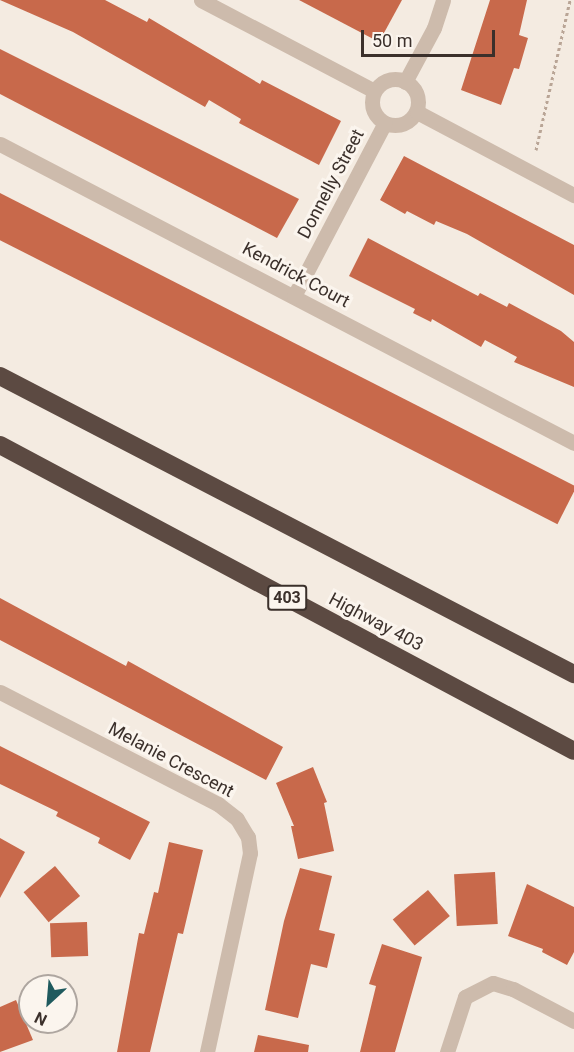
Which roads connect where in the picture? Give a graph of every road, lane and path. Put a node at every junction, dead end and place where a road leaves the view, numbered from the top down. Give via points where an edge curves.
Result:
1 (201, 0) edge
2 (443, 0) edge
3 (570, 0) edge
4 (405, 82) junction
5 (374, 91) junction
6 (417, 112) junction
7 (385, 123) junction
8 (0, 144) edge
9 (536, 150) dead end
10 (574, 195) edge
11 (294, 296) junction
12 (0, 376) edge
13 (574, 443) edge
14 (0, 445) edge
15 (574, 674) edge
16 (0, 692) edge
17 (574, 751) edge
18 (574, 1021) edge
19 (207, 1052) edge
20 (447, 1052) edge

1 - 5 street
2 - 4 street via 434,28
3 - 9 path
4 - 5 street via 385,81
4 - 6 street via 416,91
5 - 7 street via 372,106
6 - 7 street via 400,125
6 - 10 street
7 - 11 street, Donnelly Street
8 - 11 street, Kendrick Court
11 - 13 street, Kendrick Court
12 - 15 highway
14 - 17 highway, Highway 403 / 403
16 - 19 street, Melanie Crescent via 218,804 237,819 248,837 250,853
18 - 20 street via 513,988 493,983 465,997

